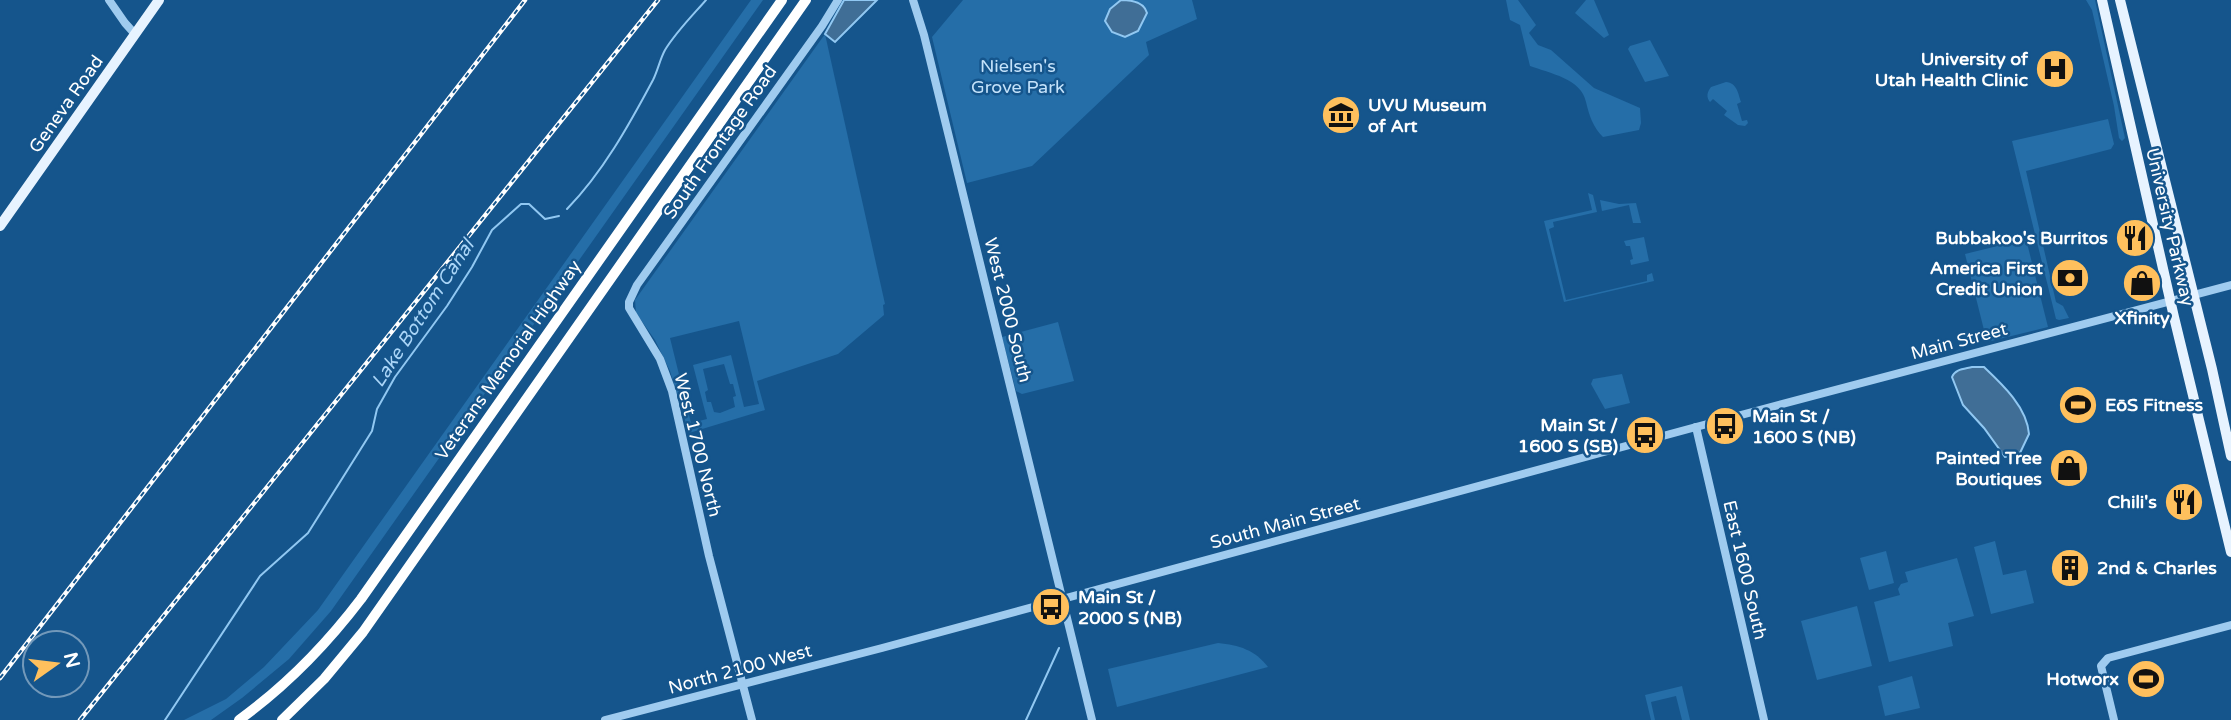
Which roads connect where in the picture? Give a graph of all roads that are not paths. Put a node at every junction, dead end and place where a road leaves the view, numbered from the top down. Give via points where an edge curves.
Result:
1 (109, 0) edge
2 (159, 0) edge
3 (782, 0) edge
4 (806, 0) edge
5 (838, 0) edge
6 (915, 0) edge
7 (2102, 0) edge
8 (2120, 0) edge
9 (134, 33) junction
10 (0, 226) edge
11 (2231, 285) edge
12 (2192, 296) junction
13 (2171, 301) junction
14 (629, 302) joint
15 (1696, 427) junction
16 (2231, 456) edge
17 (2231, 552) edge
18 (1061, 599) junction
19 (2231, 625) edge
20 (883, 648) joint
21 (743, 684) junction
22 (239, 720) edge
23 (282, 720) edge
24 (605, 720) edge
25 (752, 720) edge
26 (1092, 720) edge
27 (1765, 720) edge
28 (2114, 720) edge

1 - 9 street
2 - 9 main road, Geneva Road
3 - 22 highway, Veterans Memorial Highway via 361,599 307,662
4 - 23 highway, Veterans Memorial Highway via 363,632
5 - 14 street, South Frontage Road
6 - 18 street, West 2000 South
7 - 13 main road, University Parkway
8 - 12 main road, University Parkway
9 - 10 main road, Geneva Road
11 - 12 street, Main Street
12 - 13 street, Main Street
12 - 16 main road, University Parkway
13 - 15 street, Main Street
13 - 17 main road, University Parkway
14 - 21 street, West 1700 North via 672,391
15 - 18 street, South Main Street
15 - 27 street, East 1600 South
18 - 20 street, South Main Street
18 - 26 street, West 2000 South
19 - 28 street via 2103,662
20 - 21 street, North 2100 West
21 - 24 street, North 2100 West
21 - 25 street, West 1700 North

